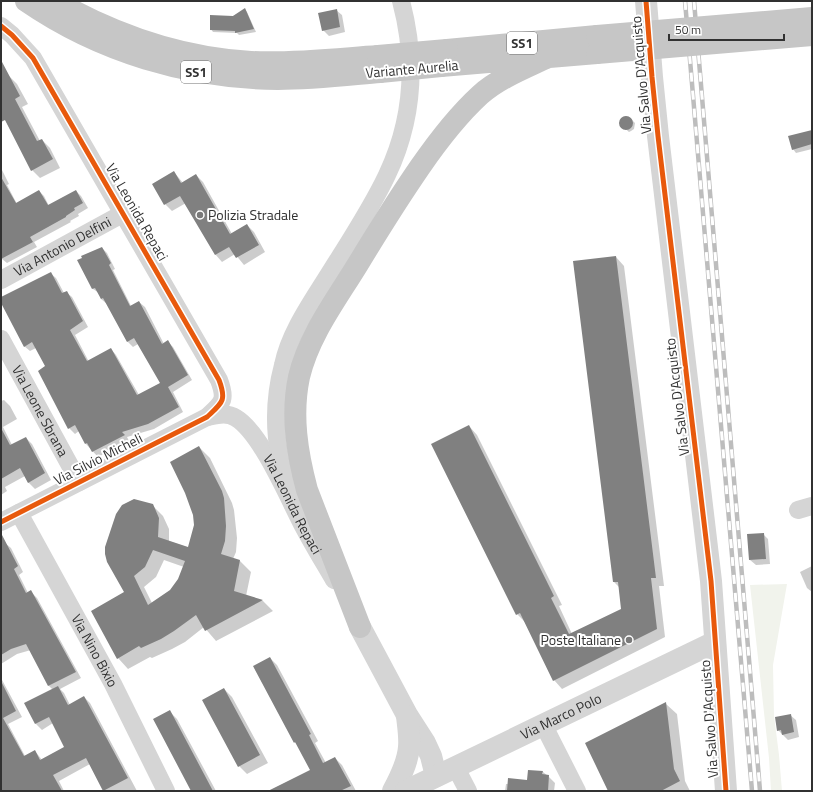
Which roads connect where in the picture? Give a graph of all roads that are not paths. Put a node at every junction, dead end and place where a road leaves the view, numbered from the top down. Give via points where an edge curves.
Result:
1 (26, 1) edge
2 (55, 1) edge
3 (401, 1) edge
4 (646, 1) edge
5 (812, 18) edge
6 (1, 26) edge
7 (812, 35) edge
8 (597, 44) junction
9 (548, 57) junction
10 (444, 58) junction
11 (379, 64) junction
12 (124, 214) junction
13 (1, 280) edge
14 (1, 339) edge
15 (6, 361) edge
16 (207, 417) junction
17 (79, 482) junction
18 (293, 505) junction
19 (19, 513) junction
20 (1, 522) edge
21 (360, 627) junction
22 (715, 642) junction
23 (543, 724) junction
24 (415, 741) junction
25 (482, 754) junction
26 (430, 779) edge
27 (166, 791) edge
28 (393, 791) edge
29 (468, 791) edge
30 (577, 791) edge
31 (726, 791) edge

1 - 11 highway, Variante Aurelia / SS1 via 97,41 147,60 192,71 241,78 279,79
2 - 11 highway, Variante Aurelia / SS1 via 139,40 222,60
3 - 18 street via 409,41 411,78 408,111 399,143 382,186 300,321 282,365 277,397 277,439 280,460
4 - 22 street, Via Salvo D'Acquisto via 654,99 711,581
5 - 8 highway, Variante Aurelia / SS1, bridge
6 - 12 street, Via Leonida Repaci via 12,34 32,58
7 - 8 highway, Variante Aurelia / SS1, bridge
8 - 9 highway, Variante Aurelia / SS1
8 - 10 highway, Variante Aurelia / SS1
9 - 10 highway, Variante Aurelia / SS1
9 - 21 highway via 481,94 463,110 445,132 392,209 331,306 310,346 302,368 295,412 296,440 302,470 307,490
10 - 11 highway, Variante Aurelia / SS1, bridge
12 - 13 street, Via Antonio Delfini
12 - 16 street, Via Leonida Repaci via 220,380 222,403
14 - 15 street, Via Leone Sbrana
15 - 17 street, Via Leone Sbrana
16 - 17 street, Via Silvio Micheli
16 - 18 street, Via Leonida Repaci via 227,414 248,428 258,441
17 - 19 street, Via Silvio Micheli
18 - 21 street, Via Leonida Repaci
19 - 20 street, Via Silvio Micheli
19 - 27 street, Via Nino Bixio via 113,684
21 - 24 street, Via Leonida Repaci via 407,715
22 - 23 street, Via Marco Polo
22 - 31 street, Via Salvo D'Acquisto
23 - 25 street, Via Marco Polo
23 - 30 street
24 - 25 street via 463,755
24 - 26 street via 431,756
24 - 28 street
25 - 26 street, Via Marco Polo
26 - 29 street

